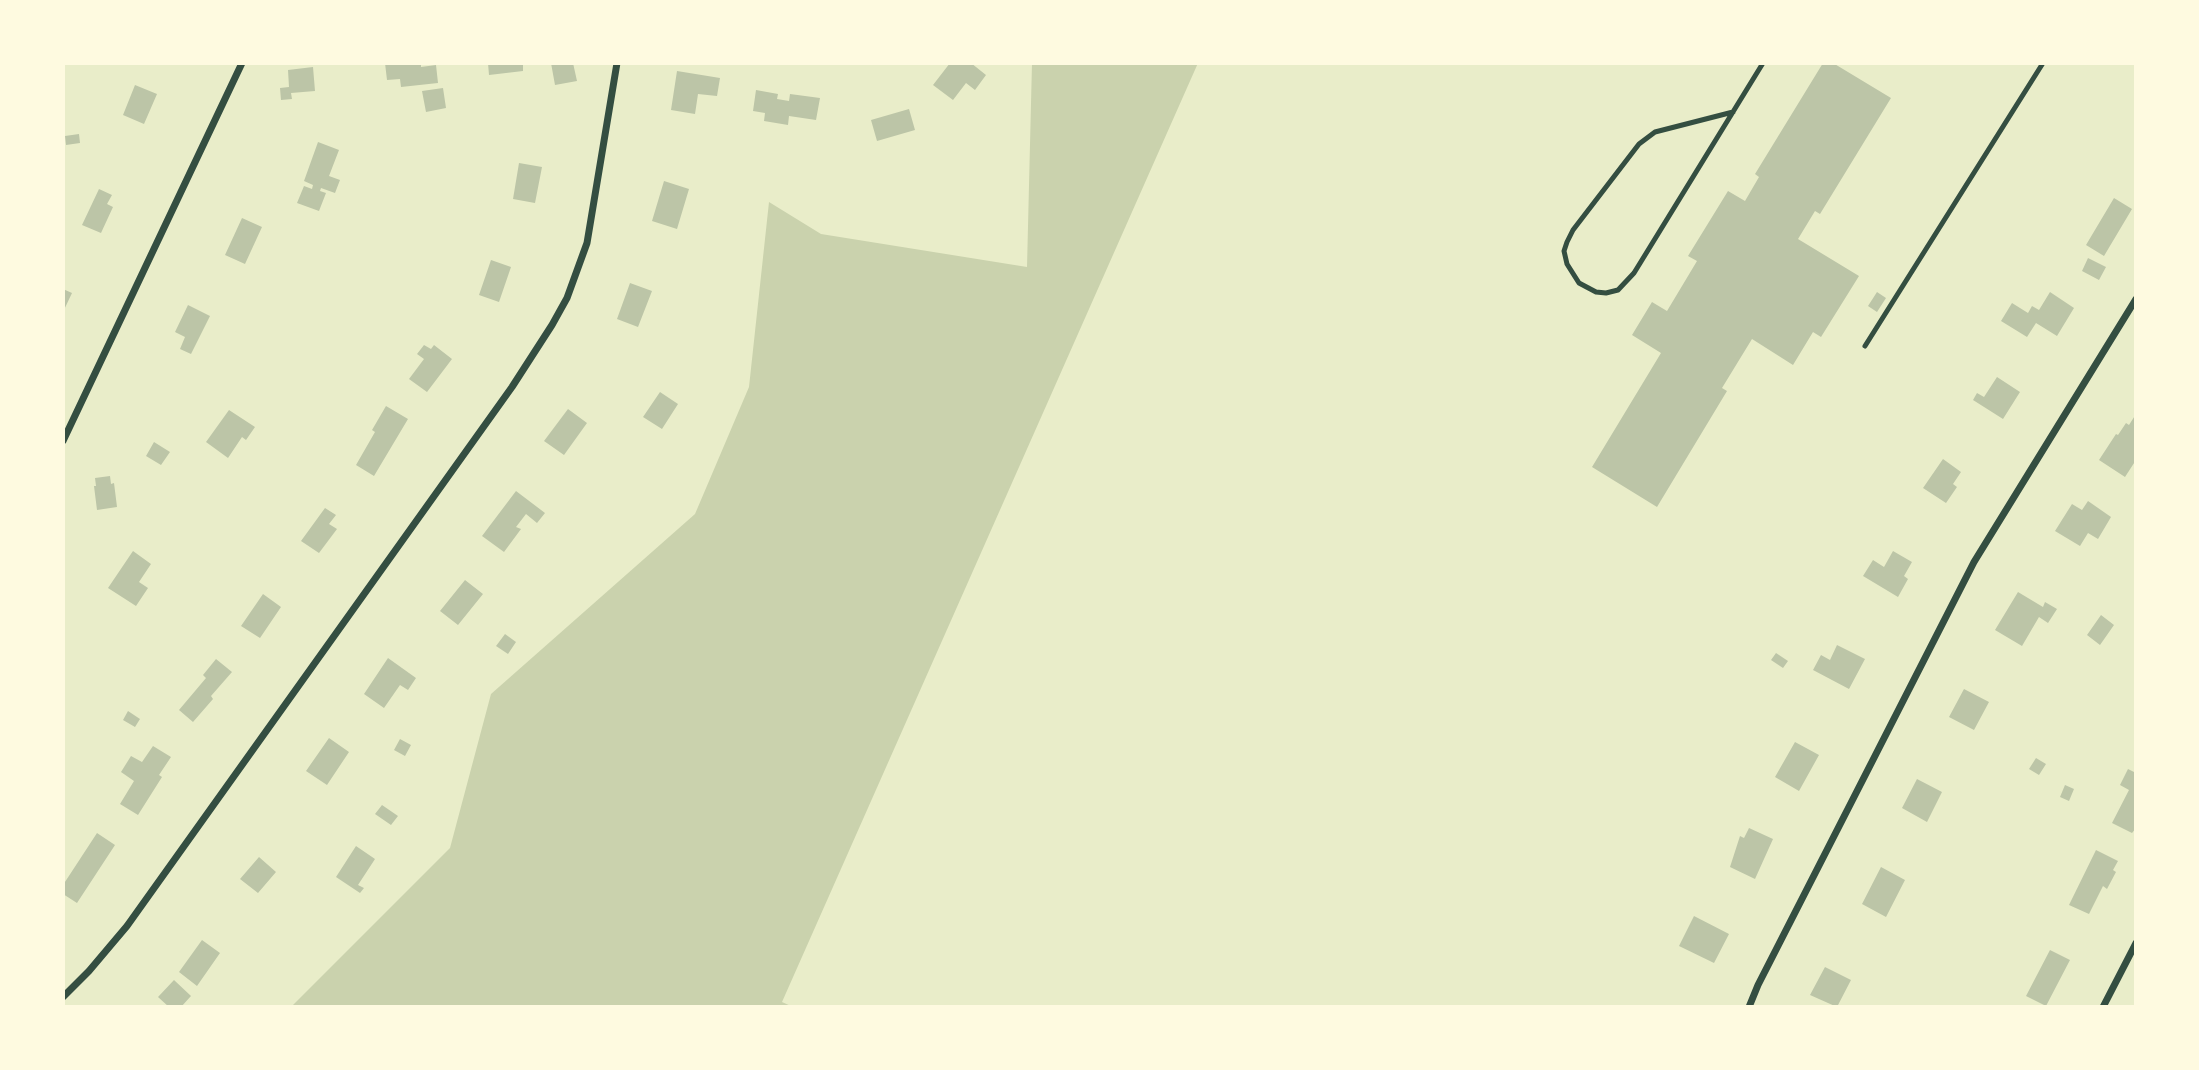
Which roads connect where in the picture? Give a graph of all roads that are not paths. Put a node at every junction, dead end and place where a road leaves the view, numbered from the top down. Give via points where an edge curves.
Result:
1 (242, 63) edge
2 (617, 63) edge
3 (1763, 63) edge
4 (2043, 63) edge
5 (1733, 112) junction
6 (2136, 299) edge
7 (1866, 346) dead end
8 (63, 441) edge
9 (2136, 943) edge
10 (63, 998) edge
11 (1749, 1007) edge
12 (2103, 1007) edge

1 - 8 street
2 - 10 street via 587,243 552,325 127,926
3 - 5 lane
4 - 7 lane
5 - 5 lane via 1656,132 1639,144 1567,242 1567,264 1579,283 1606,293 1618,290 1634,274
6 - 11 street via 1974,562
9 - 12 street

